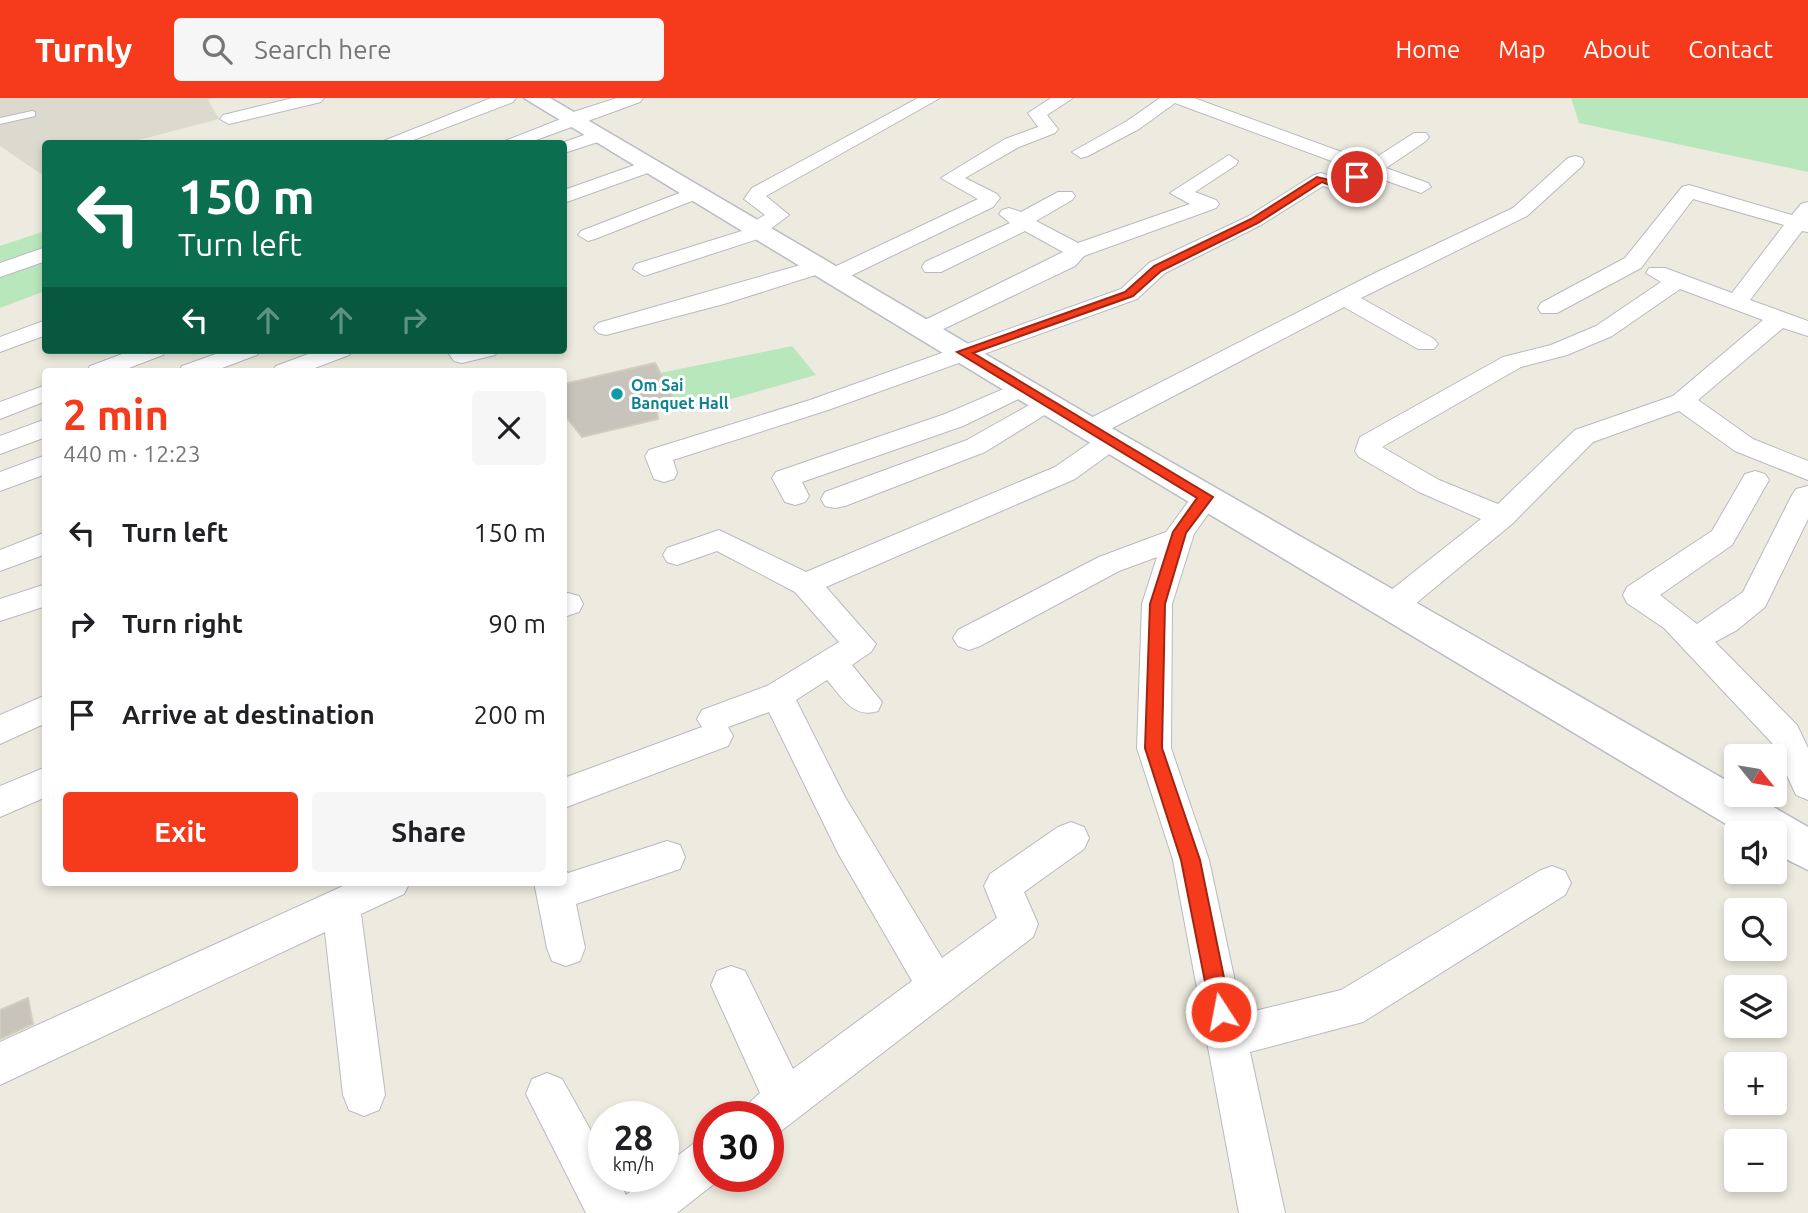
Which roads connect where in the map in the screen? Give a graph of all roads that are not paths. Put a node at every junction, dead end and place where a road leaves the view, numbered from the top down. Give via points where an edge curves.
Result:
1 (315, 98) edge
2 (477, 98) edge
3 (507, 98) edge
4 (535, 98) edge
5 (634, 98) edge
6 (931, 98) edge
7 (1064, 98) edge
8 (1171, 98) edge
9 (1178, 98) edge
10 (32, 114) dead end
11 (229, 119) dead end
12 (0, 121) edge
13 (401, 123) dead end
14 (576, 131) edge
15 (1420, 137) dead end
16 (395, 140) edge
17 (528, 140) edge
18 (1081, 152) dead end
19 (1229, 162) dead end
20 (1575, 162) dead end
21 (649, 166) junction
22 (1371, 168) junction
23 (1421, 187) dead end
24 (695, 193) junction
25 (567, 196) edge
26 (1065, 196) dead end
27 (986, 203) junction
28 (1805, 219) edge
29 (1024, 222) junction
30 (758, 230) junction
31 (588, 235) dead end
32 (1076, 251) junction
33 (42, 254) edge
34 (1633, 264) junction
35 (933, 267) dead end
36 (644, 269) dead end
37 (0, 270) edge
38 (826, 271) junction
39 (1677, 281) junction
40 (1346, 299) junction
41 (1736, 303) junction
42 (1549, 308) dead end
43 (1779, 319) junction
44 (606, 328) dead end
45 (42, 329) edge
46 (925, 329) junction
47 (1808, 329) edge
48 (1426, 344) dead end
49 (0, 345) edge
50 (963, 352) junction
51 (144, 354) edge
52 (238, 354) edge
53 (330, 354) edge
54 (107, 368) edge
55 (199, 368) edge
56 (293, 368) edge
57 (42, 394) edge
58 (1034, 395) junction
59 (1682, 401) junction
60 (0, 411) edge
61 (42, 429) edge
62 (1100, 435) junction
63 (0, 446) edge
64 (42, 466) edge
65 (664, 473) dead end
66 (1755, 480) dead end
67 (0, 482) edge
68 (1807, 483) edge
69 (795, 496) dead end
70 (1206, 497) junction
71 (835, 499) dead end
72 (1502, 517) junction
73 (1178, 539) junction
74 (42, 544) edge
75 (677, 555) dead end
76 (0, 561) edge
77 (805, 584) junction
78 (42, 596) edge
79 (1392, 607) junction
80 (0, 610) edge
81 (968, 638) dead end
82 (1693, 640) junction
83 (830, 662) junction
84 (778, 695) junction
85 (866, 702) dead end
86 (42, 710) edge
87 (0, 730) edge
88 (42, 783) edge
89 (1808, 785) edge
90 (567, 792) edge
91 (0, 802) edge
92 (1071, 838) dead end
93 (1808, 850) edge
94 (667, 857) dead end
95 (1552, 883) dead end
96 (567, 885) edge
97 (382, 886) edge
98 (555, 888) edge
99 (341, 905) junction
100 (566, 948) dead end
101 (731, 985) dead end
102 (937, 986) junction
103 (1226, 1038) junction
104 (0, 1064) edge
105 (547, 1094) dead end
106 (364, 1095) dead end
107 (773, 1101) edge
108 (784, 1103) edge
109 (693, 1172) edge
110 (611, 1213) edge
111 (640, 1213) edge
112 (1262, 1213) edge

1 - 11 street
2 - 13 street
3 - 16 street
4 - 14 main road
5 - 14 street
6 - 30 street via 759,192 754,199 779,215
7 - 27 street via 1037,113 1049,129 1012,143 951,178 990,198
8 - 18 street via 1133,125
9 - 22 street
10 - 12 lane
14 - 17 street
14 - 21 main road
15 - 22 street
19 - 32 street via 1180,193 1209,204
20 - 40 street via 1520,212
21 - 24 main road
21 - 25 street
22 - 23 street
22 - 50 street via 1343,187 1321,179 1251,223 1157,268 1129,294
24 - 30 main road
24 - 31 street
26 - 29 street
27 - 29 street
27 - 38 street
28 - 34 street via 1689,191
28 - 41 street
29 - 32 street
29 - 35 street
30 - 36 street
30 - 38 main road
32 - 46 street via 1068,261
33 - 37 street
34 - 39 street
34 - 42 street
38 - 44 street
38 - 46 main road
39 - 41 street
39 - 72 street via 1604,331 1559,350 1512,362 1369,443 1368,452 1419,481
40 - 48 street
40 - 62 street
41 - 43 street
43 - 47 street
43 - 59 street
45 - 49 street
46 - 50 main road
50 - 58 main road
50 - 65 street via 819,405 658,456
51 - 54 street
52 - 55 street
53 - 56 street
57 - 60 street
58 - 62 main road
58 - 69 street via 786,478
58 - 71 street via 976,446
59 - 68 street
59 - 72 street via 1584,436
61 - 63 street
62 - 70 main road
62 - 77 street via 1065,473
64 - 67 street
66 - 82 street via 1722,538 1639,596
68 - 82 street via 1754,599
70 - 73 street
70 - 79 main road
72 - 79 street
73 - 81 street via 1109,564
73 - 103 street via 1157,604 1154,748 1191,860
74 - 76 street
75 - 77 street via 719,540
77 - 83 street via 860,644
78 - 80 street
79 - 93 main road
82 - 89 street via 1785,735
83 - 84 street
83 - 85 street
84 - 90 street
84 - 102 street via 856,854
86 - 87 street
88 - 91 street
92 - 102 street via 1003,887 1019,923
94 - 96 street
95 - 103 street via 1349,1008
97 - 99 street
98 - 100 street
99 - 104 street
99 - 106 street
101 - 107 street
102 - 108 street
103 - 112 street
105 - 110 street
109 - 111 street

